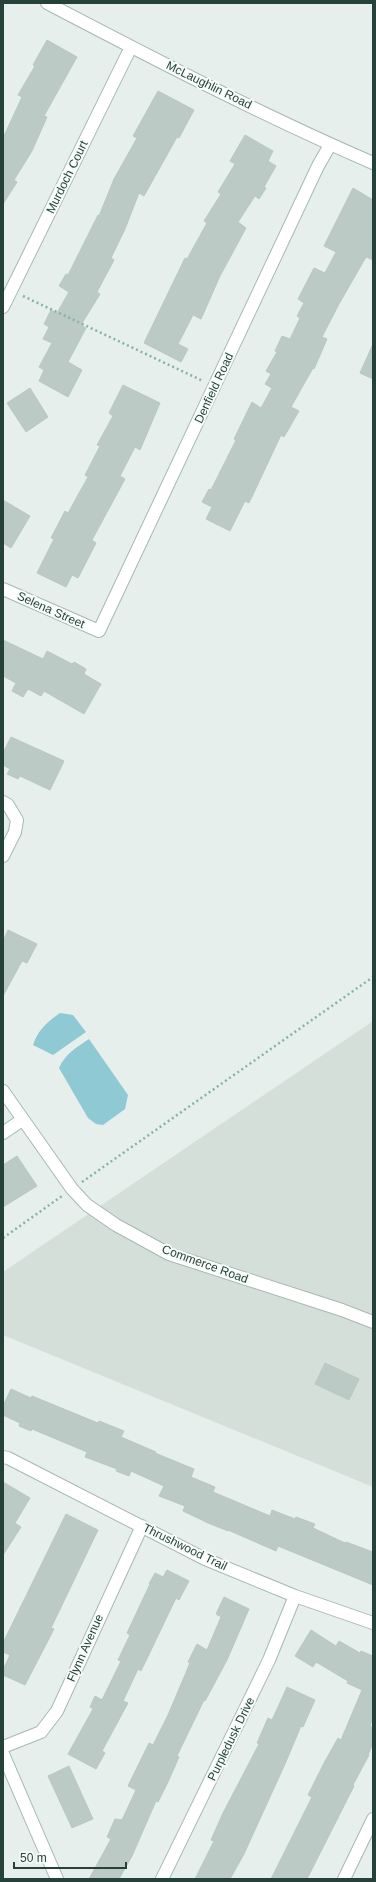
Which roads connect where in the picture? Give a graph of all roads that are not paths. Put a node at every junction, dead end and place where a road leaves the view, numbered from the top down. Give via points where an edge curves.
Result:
1 (47, 3) edge
2 (131, 47) junction
3 (330, 145) junction
4 (373, 163) edge
5 (3, 307) edge
6 (3, 589) edge
7 (99, 631) joint
8 (3, 802) edge
9 (3, 856) edge
10 (3, 1091) edge
11 (22, 1120) junction
12 (3, 1133) edge
13 (373, 1322) edge
14 (3, 1457) edge
15 (142, 1526) junction
16 (295, 1596) junction
17 (373, 1623) edge
18 (3, 1746) edge
19 (3, 1754) edge
20 (373, 1819) edge
21 (57, 1879) edge
22 (162, 1879) edge
23 (344, 1879) edge

1 - 2 street, McLaughlin Road
2 - 3 street, McLaughlin Road
2 - 5 street, Murdoch Court
3 - 4 street, McLaughlin Road
3 - 7 street, Denfield Road
6 - 7 street, Selena Street
8 - 9 street via 8,805 17,820 15,832
10 - 11 street, Commerce Road
11 - 12 street
11 - 13 street, Commerce Road via 72,1189 87,1205 116,1225 169,1254
14 - 15 street, Thrushwood Trail
15 - 16 street, Thrushwood Trail via 205,1558
15 - 18 street, Flynn Avenue via 57,1711 41,1732
16 - 17 street, Thrushwood Trail
16 - 22 street, Purpledusk Drive via 269,1660
19 - 21 street
20 - 23 street

